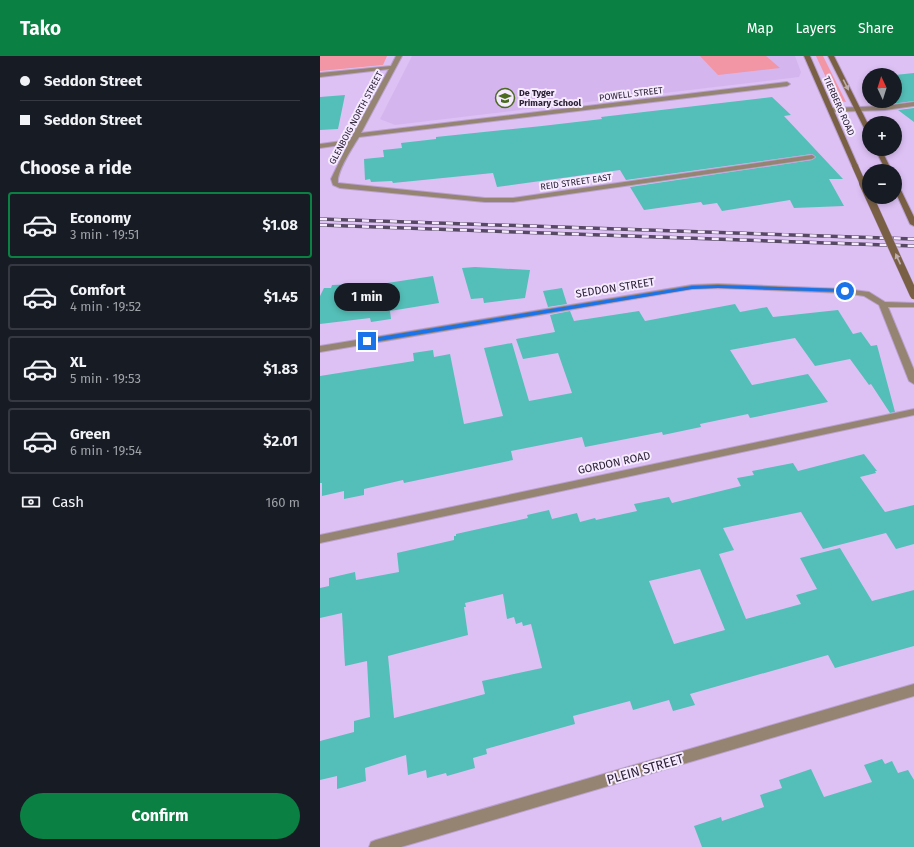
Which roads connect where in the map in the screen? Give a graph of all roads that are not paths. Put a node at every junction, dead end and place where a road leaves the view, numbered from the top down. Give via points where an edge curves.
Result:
1 (399, 56) edge
2 (807, 56) edge
3 (831, 56) edge
4 (393, 67) junction
5 (320, 75) edge
6 (787, 84) dead end
7 (914, 104) edge
8 (859, 112) junction
9 (832, 113) junction
10 (862, 118) edge
11 (358, 135) junction
12 (353, 142) junction
13 (320, 146) edge
14 (812, 157) dead end
15 (340, 186) joint
16 (902, 199) edge
17 (914, 224) edge
18 (914, 295) edge
19 (883, 304) junction
20 (914, 304) edge
21 (320, 349) edge
22 (914, 382) edge
23 (914, 412) edge
24 (320, 539) edge
25 (914, 690) edge
26 (376, 847) edge

1 - 4 street, GLENBOIG NORTH STREET
2 - 9 main road, TIERBERG ROAD
3 -> 8 main road, TIERBERG ROAD
4 - 5 street
4 - 11 street, GLENBOIG NORTH STREET
6 - 11 street, POWELL STREET
7 - 8 street
8 - 9 street
8 - 10 main road, TIERBERG ROAD
18 -> 9 main road, TIERBERG ROAD, bridge
11 - 12 street, GLENBOIG NORTH STREET
12 - 13 street
12 - 15 street, GLENBOIG NORTH STREET via 334,179 335,184
14 - 15 street, REID STREET EAST via 513,200 484,200
16 - 17 main road
19 - 20 street
19 - 21 street, SEDDON STREET via 866,294 845,291 692,287
19 - 22 street
23 - 24 street, GORDON ROAD
25 - 26 street, PLEIN STREET

